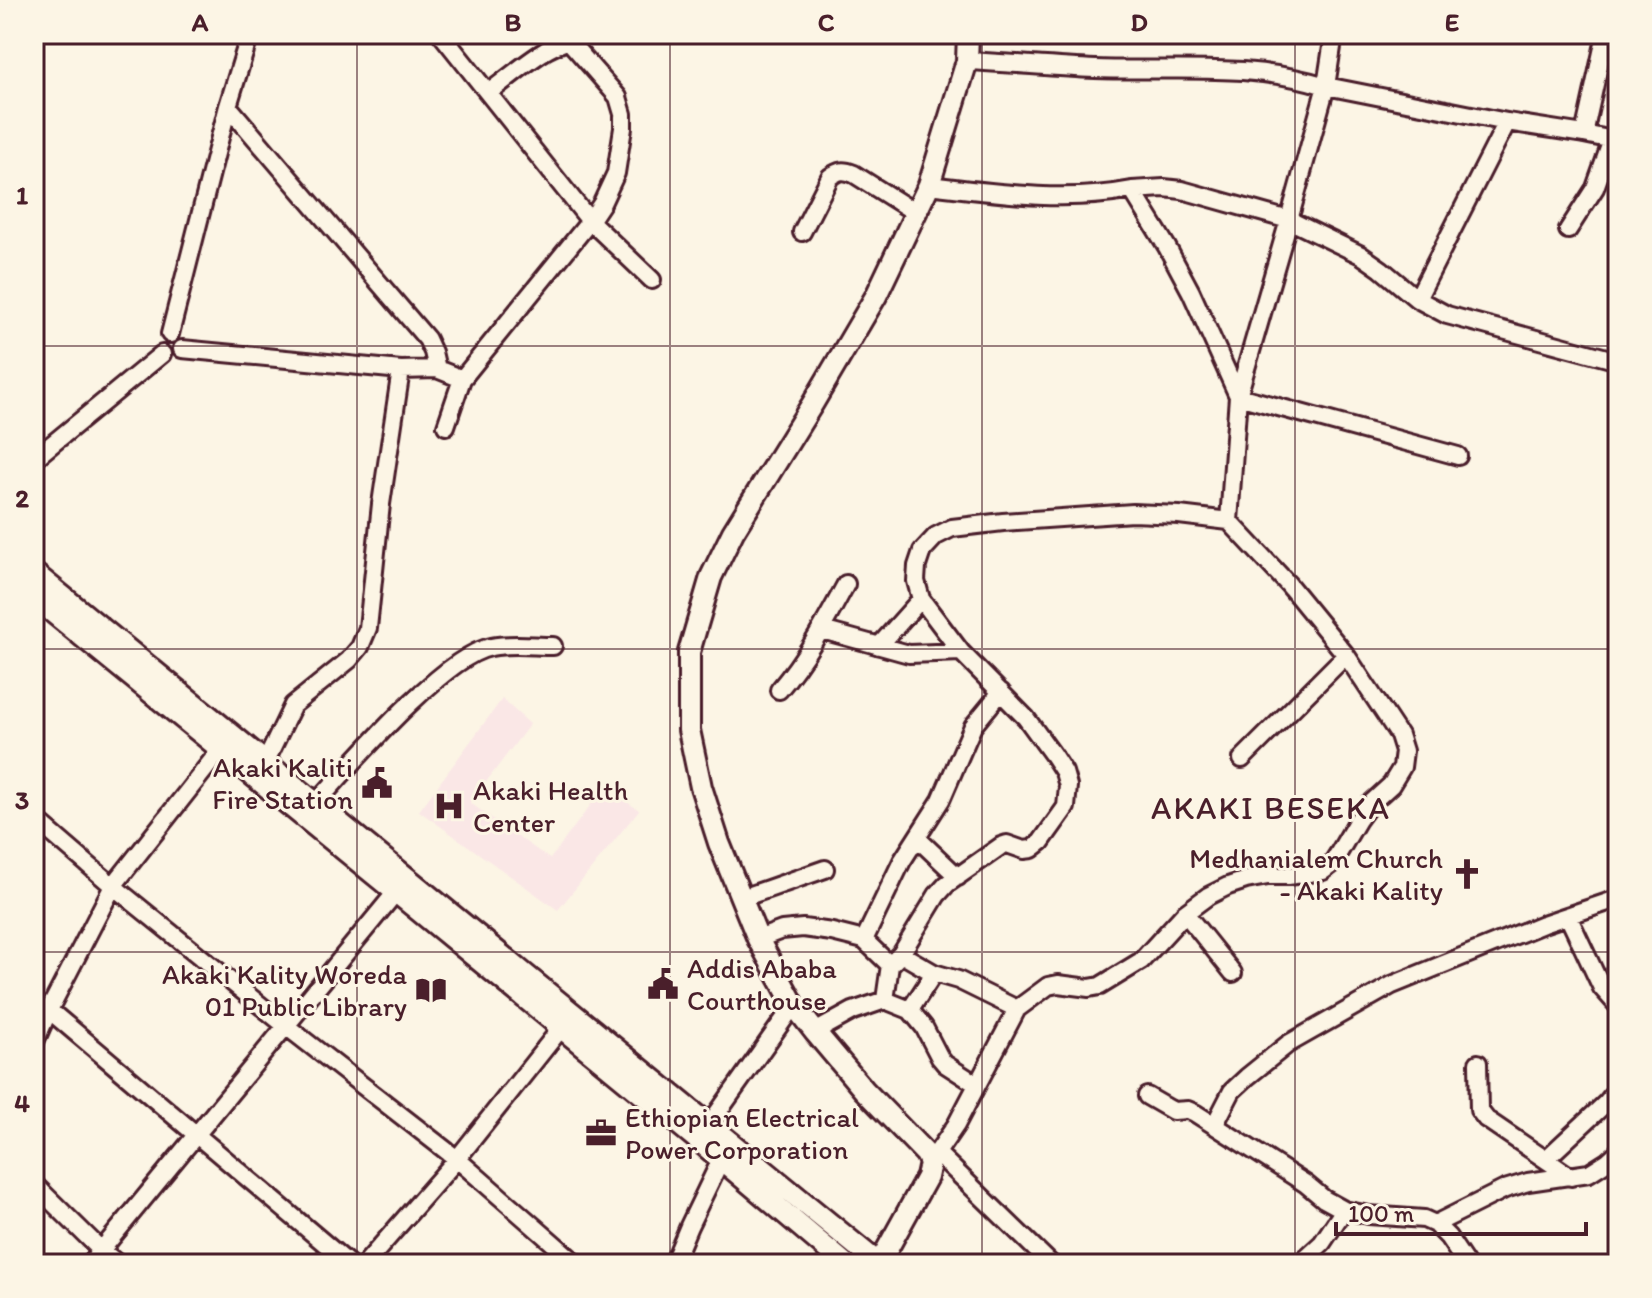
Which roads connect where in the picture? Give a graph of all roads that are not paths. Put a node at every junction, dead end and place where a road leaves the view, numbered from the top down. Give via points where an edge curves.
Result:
1 (250, 34) edge
2 (441, 34) edge
3 (968, 34) edge
4 (1334, 34) edge
5 (1606, 34) edge
6 (570, 36) edge
7 (967, 61) junction
8 (1326, 86) junction
9 (488, 93) junction
10 (228, 106) junction
11 (1507, 122) junction
12 (1584, 134) junction
13 (1615, 140) edge
14 (929, 185) junction
15 (1132, 190) junction
16 (916, 213) junction
17 (1289, 220) junction
18 (590, 221) junction
19 (1568, 230) dead end
20 (802, 232) dead end
21 (652, 280) dead end
22 (1417, 299) junction
23 (170, 334) junction
24 (182, 349) junction
25 (162, 354) junction
26 (1618, 361) edge
27 (437, 369) junction
28 (401, 370) junction
29 (462, 379) junction
30 (1238, 396) junction
31 (446, 426) dead end
32 (1458, 456) dead end
33 (34, 459) edge
34 (1229, 521) junction
35 (34, 573) edge
36 (846, 584) dead end
37 (34, 597) edge
38 (921, 599) junction
39 (822, 630) junction
40 (553, 646) dead end
41 (879, 646) junction
42 (961, 652) junction
43 (1346, 655) junction
44 (779, 690) dead end
45 (1001, 692) junction
46 (221, 749) junction
47 (1242, 759) dead end
48 (266, 761) junction
49 (316, 803) junction
50 (34, 818) edge
51 (917, 838) junction
52 (825, 869) dead end
53 (958, 877) junction
54 (113, 886) junction
55 (396, 892) junction
56 (742, 898) junction
57 (1618, 901) edge
58 (1185, 913) junction
59 (1568, 916) junction
60 (758, 939) junction
61 (864, 940) junction
62 (896, 960) junction
63 (934, 973) junction
64 (1233, 973) dead end
65 (885, 1000) junction
66 (794, 1005) junction
67 (1618, 1006) edge
68 (1017, 1009) junction
69 (49, 1010) junction
70 (910, 1010) junction
71 (566, 1021) junction
72 (286, 1026) junction
73 (815, 1032) junction
74 (34, 1044) edge
75 (1478, 1063) dead end
76 (976, 1084) junction
77 (1618, 1088) edge
78 (1147, 1096) dead end
79 (1215, 1124) junction
80 (709, 1125) junction
81 (195, 1135) junction
82 (725, 1151) junction
83 (1618, 1152) edge
84 (934, 1158) junction
85 (457, 1159) junction
86 (1546, 1159) junction
87 (1571, 1177) junction
88 (34, 1184) edge
89 (1344, 1210) junction
90 (1435, 1224) junction
91 (101, 1250) junction
92 (90, 1264) edge
93 (118, 1264) edge
94 (349, 1264) edge
95 (365, 1264) edge
96 (577, 1264) edge
97 (673, 1264) edge
98 (845, 1264) edge
99 (879, 1264) edge
100 (1051, 1264) edge
101 (1299, 1264) edge
102 (1466, 1264) edge

1 - 10 street
2 - 9 street
3 - 7 main road
4 - 8 street
5 - 12 street
6 - 9 street
6 - 18 street via 618,97 623,114 616,173
7 - 8 street via 1246,71
7 - 14 main road
8 - 11 street
8 - 17 street
9 - 18 street
10 - 23 street
10 - 27 street via 427,339
11 - 12 street
11 - 22 street
12 - 13 street
13 - 19 street via 1595,188
14 - 15 street via 1039,196
14 - 16 main road
15 - 17 street via 1182,190
15 - 30 street via 1191,292
16 - 20 street via 854,174 838,171
16 - 56 main road via 876,296 733,532 711,577 689,652 689,730 701,787
17 - 22 street via 1361,255
17 - 30 street
18 - 21 street
18 - 29 street
22 - 26 street via 1447,315
23 - 24 street via 178,337
23 - 25 street via 160,341
24 - 25 street via 169,358
24 - 28 street
25 - 33 street
27 - 28 street
27 - 29 street
28 - 48 street via 368,628 349,660 293,705
29 - 31 street
30 - 32 street
30 - 34 street
34 - 38 street via 1133,513 952,528 922,551 916,581
34 - 43 street
35 - 48 main road
36 - 39 street
37 - 46 main road
38 - 41 street
38 - 42 street
39 - 41 street
39 - 44 street
40 - 49 street via 490,647 464,657 380,734
41 - 42 street via 909,654
42 - 45 street
43 - 47 street
43 - 58 street via 1399,735 1402,767 1391,785 1363,812 1323,871 1246,880 1208,896
45 - 51 street via 973,726 941,800
45 - 53 street via 1064,772 1066,807 1032,849 1001,846
46 - 54 street
46 - 55 main road
48 - 49 main road
49 - 71 main road
50 - 54 street
51 - 53 street
51 - 61 street
52 - 56 street
53 - 62 street via 937,895
54 - 69 street
54 - 72 street
55 - 71 main road
55 - 72 street
56 - 60 main road
57 - 59 street
58 - 64 street
58 - 68 street via 1141,961 1100,986 1048,986
59 - 67 street via 1602,988
59 - 79 street via 1392,985 1288,1044 1232,1091
60 - 61 street via 803,928
60 - 66 main road
61 - 62 street
62 - 63 street
62 - 65 street
63 - 68 street
63 - 70 street
65 - 70 street
65 - 73 street
66 - 73 main road
66 - 80 street
68 - 76 street
69 - 74 street
69 - 81 street
70 - 76 street via 945,1064
71 - 80 main road
71 - 82 main road via 697,1139
71 - 85 street
72 - 81 street
72 - 85 street
73 - 84 main road via 864,1090
75 - 86 street via 1479,1110
76 - 84 street
77 - 86 street
78 - 79 street
79 - 89 street
80 - 82 main road
81 - 91 street
81 - 94 street
82 - 97 street
82 - 98 main road
82 - 99 main road
83 - 87 street via 1589,1173
84 - 99 main road
84 - 100 street
85 - 95 street
85 - 96 street
86 - 87 street
87 - 90 street via 1505,1189
88 - 91 street
89 - 90 street
89 - 101 street via 1322,1243
90 - 102 street
91 - 92 street
91 - 93 street

